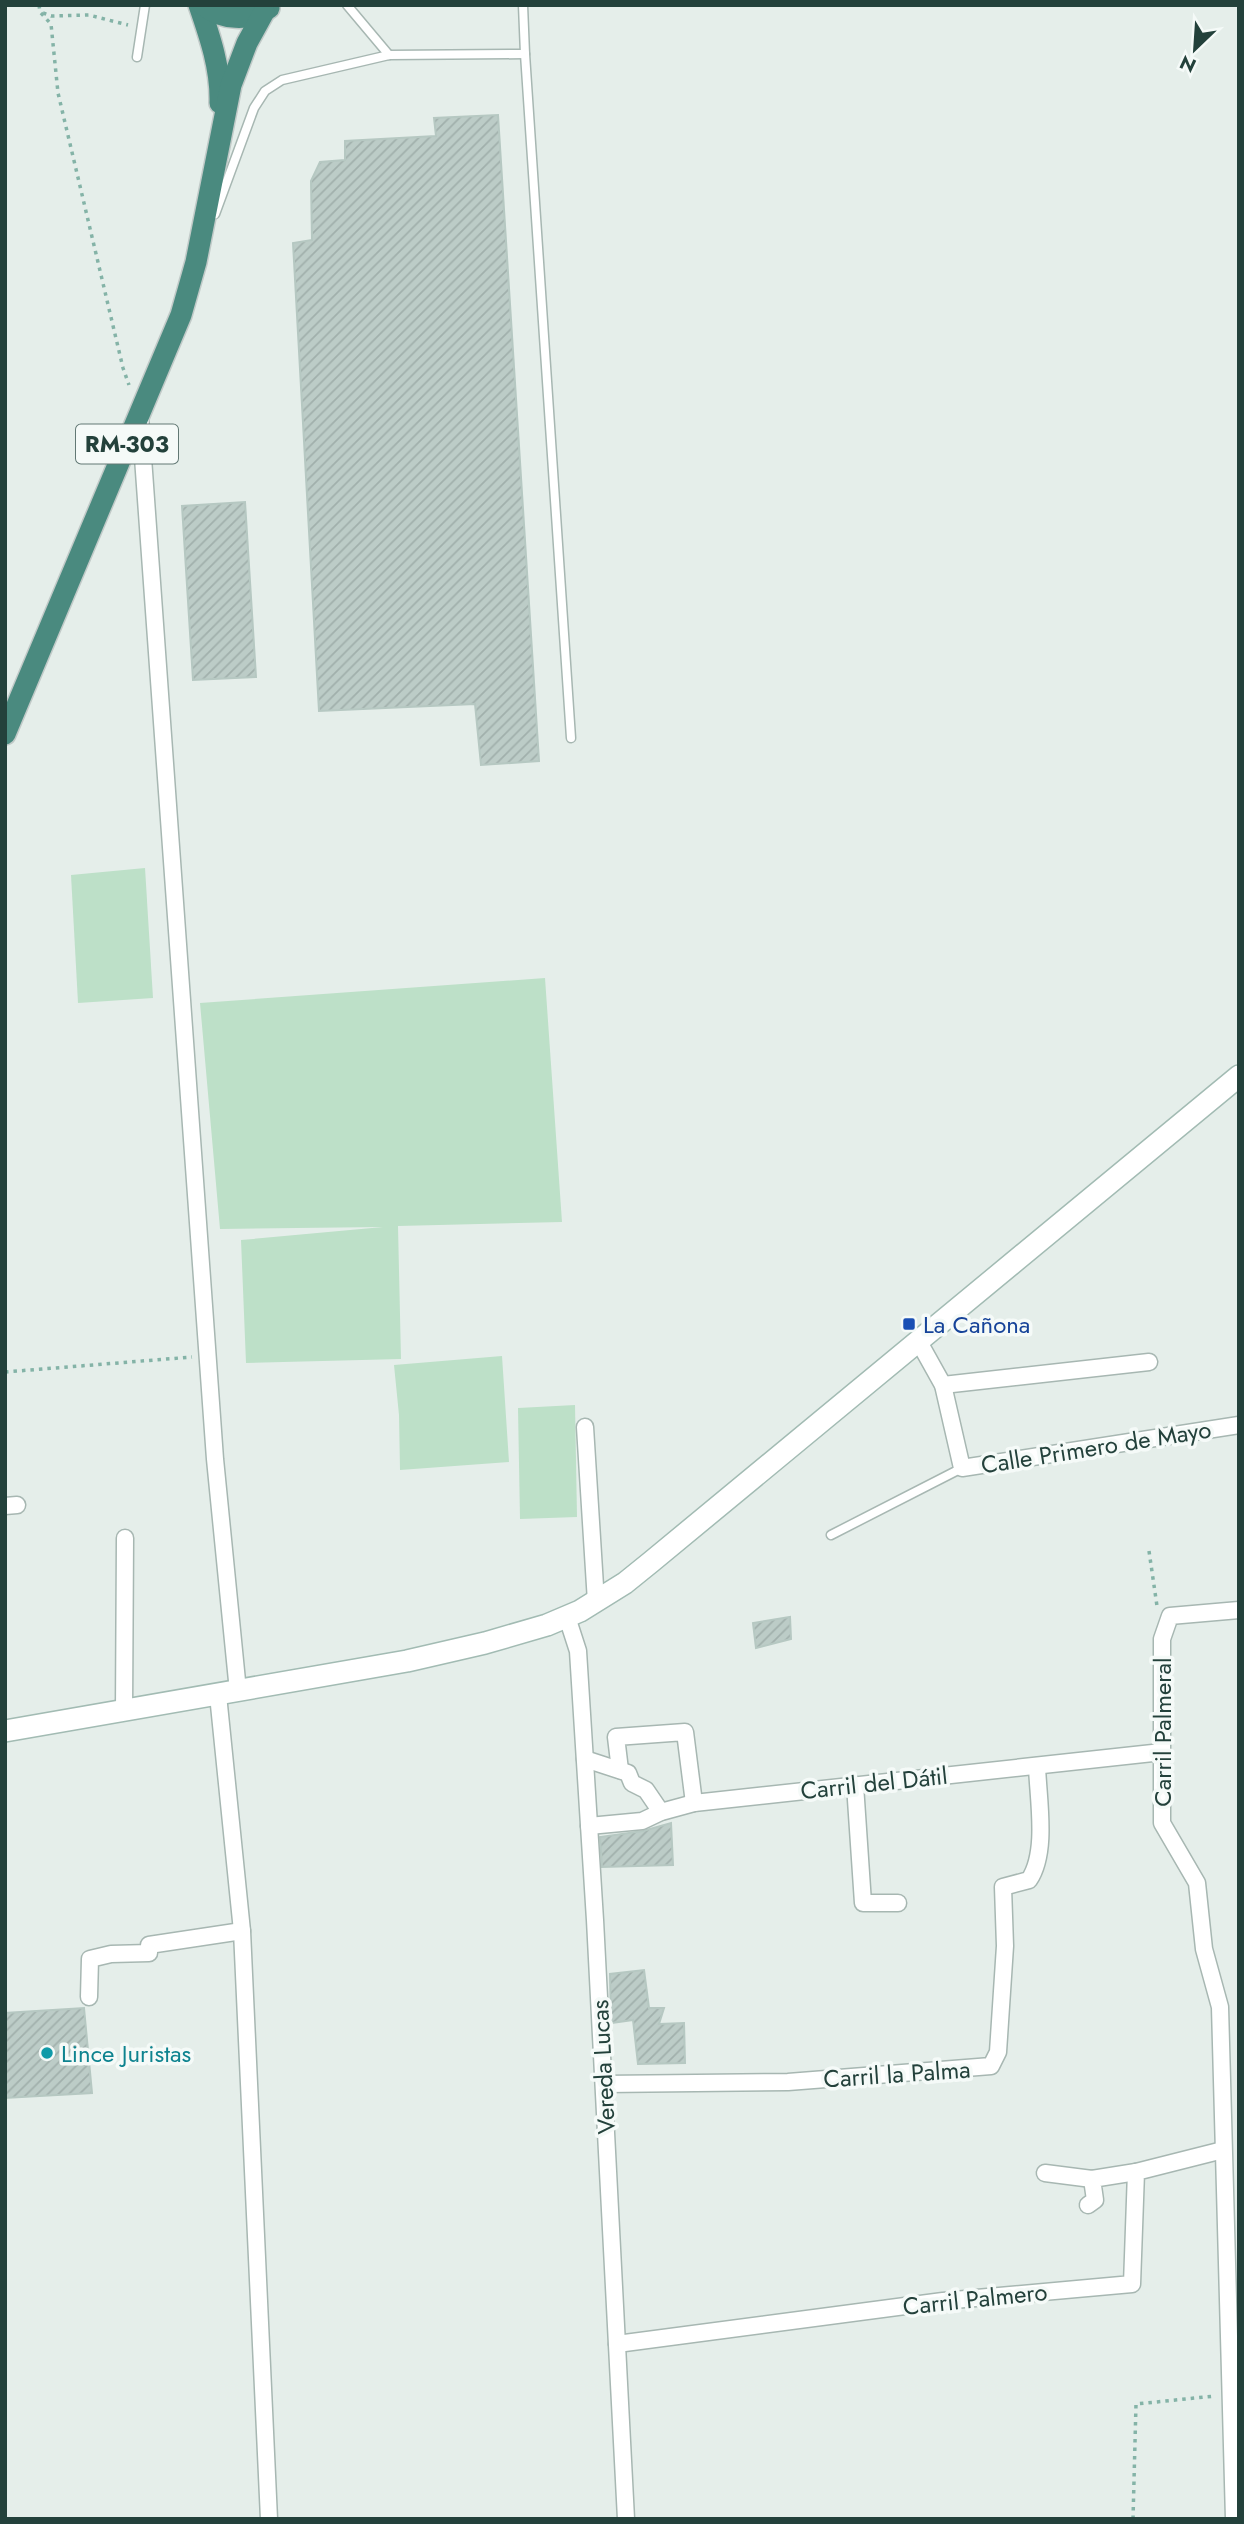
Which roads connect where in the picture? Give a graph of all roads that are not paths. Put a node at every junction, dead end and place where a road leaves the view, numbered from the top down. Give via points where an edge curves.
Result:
1 (145, 5) edge
2 (201, 5) edge
3 (347, 5) edge
4 (523, 5) edge
5 (268, 8) edge
6 (525, 54) junction
7 (389, 55) junction
8 (137, 57) dead end
9 (219, 144) junction
10 (196, 262) junction
11 (140, 414) junction
12 (5, 734) edge
13 (571, 738) dead end
14 (1239, 1076) edge
15 (919, 1342) junction
16 (1149, 1362) dead end
17 (943, 1385) junction
18 (1239, 1425) edge
19 (585, 1427) dead end
20 (962, 1468) junction
21 (831, 1535) dead end
22 (125, 1538) dead end
23 (596, 1602) junction
24 (1239, 1609) edge
25 (567, 1617) junction
26 (228, 1693) junction
27 (124, 1710) junction
28 (6, 1731) edge
29 (1162, 1752) junction
30 (585, 1759) junction
31 (1037, 1766) junction
32 (620, 1770) junction
33 (855, 1785) junction
34 (694, 1802) junction
35 (661, 1812) junction
36 (589, 1826) junction
37 (898, 1903) dead end
38 (242, 1931) junction
39 (89, 1997) dead end
40 (604, 2084) junction
41 (1223, 2150) junction
42 (1136, 2172) junction
43 (1045, 2174) dead end
44 (1092, 2179) junction
45 (1088, 2205) dead end
46 (617, 2344) junction
47 (269, 2519) edge
48 (626, 2519) edge
49 (1234, 2519) edge

1 - 8 lane
2 - 5 highway, RM-303 via 229,17 247,17
2 - 9 highway, RM-303 via 221,86
3 - 7 lane
4 - 6 lane
5 - 9 highway, RM-303 via 247,43
6 - 7 lane
6 - 13 lane
7 - 10 lane via 282,80 265,91 254,108
9 - 10 highway, RM-303
10 - 11 highway, RM-303 via 181,315
11 - 12 highway, RM-303
11 - 26 street
14 - 15 main road
15 - 17 street, Calle Primero de Mayo
15 - 23 main road
16 - 17 street
17 - 20 street, Calle Primero de Mayo
18 - 20 street, Calle Primero de Mayo
19 - 23 street
20 - 21 lane
22 - 27 street
23 - 25 main road
24 - 29 street, Carril Palmeral via 1170,1616 1162,1639
25 - 26 main road via 432,1655
25 - 30 street, Vereda Lucas via 578,1651
26 - 27 main road
26 - 38 street
27 - 28 main road
29 - 31 street, Carril del Dátil
29 - 41 street, Carril Palmeral via 1162,1823 1197,1883 1204,1949 1220,2007
30 - 32 street
30 - 36 street, Vereda Lucas
31 - 33 street, Carril del Dátil
31 - 40 street, Carril la Palma via 1040,1849 1029,1880 1003,1887 1005,1946 998,2052 991,2066 788,2082
32 - 34 street via 616,1737 685,1732
32 - 35 street via 646,1790
33 - 34 street, Carril del Dátil
33 - 37 street via 863,1903
34 - 35 street, Carril del Dátil
35 - 36 street, Carril del Dátil via 642,1821
36 - 40 street, Vereda Lucas
38 - 39 street via 149,1945 149,1953 90,1959
38 - 47 street
40 - 46 street, Vereda Lucas
41 - 42 street
41 - 49 street, Carril Palmeral
42 - 44 street
42 - 46 street, Carril Palmero via 1132,2284 943,2301
43 - 44 street
44 - 45 street via 1095,2200
46 - 48 street, Vereda Lucas

